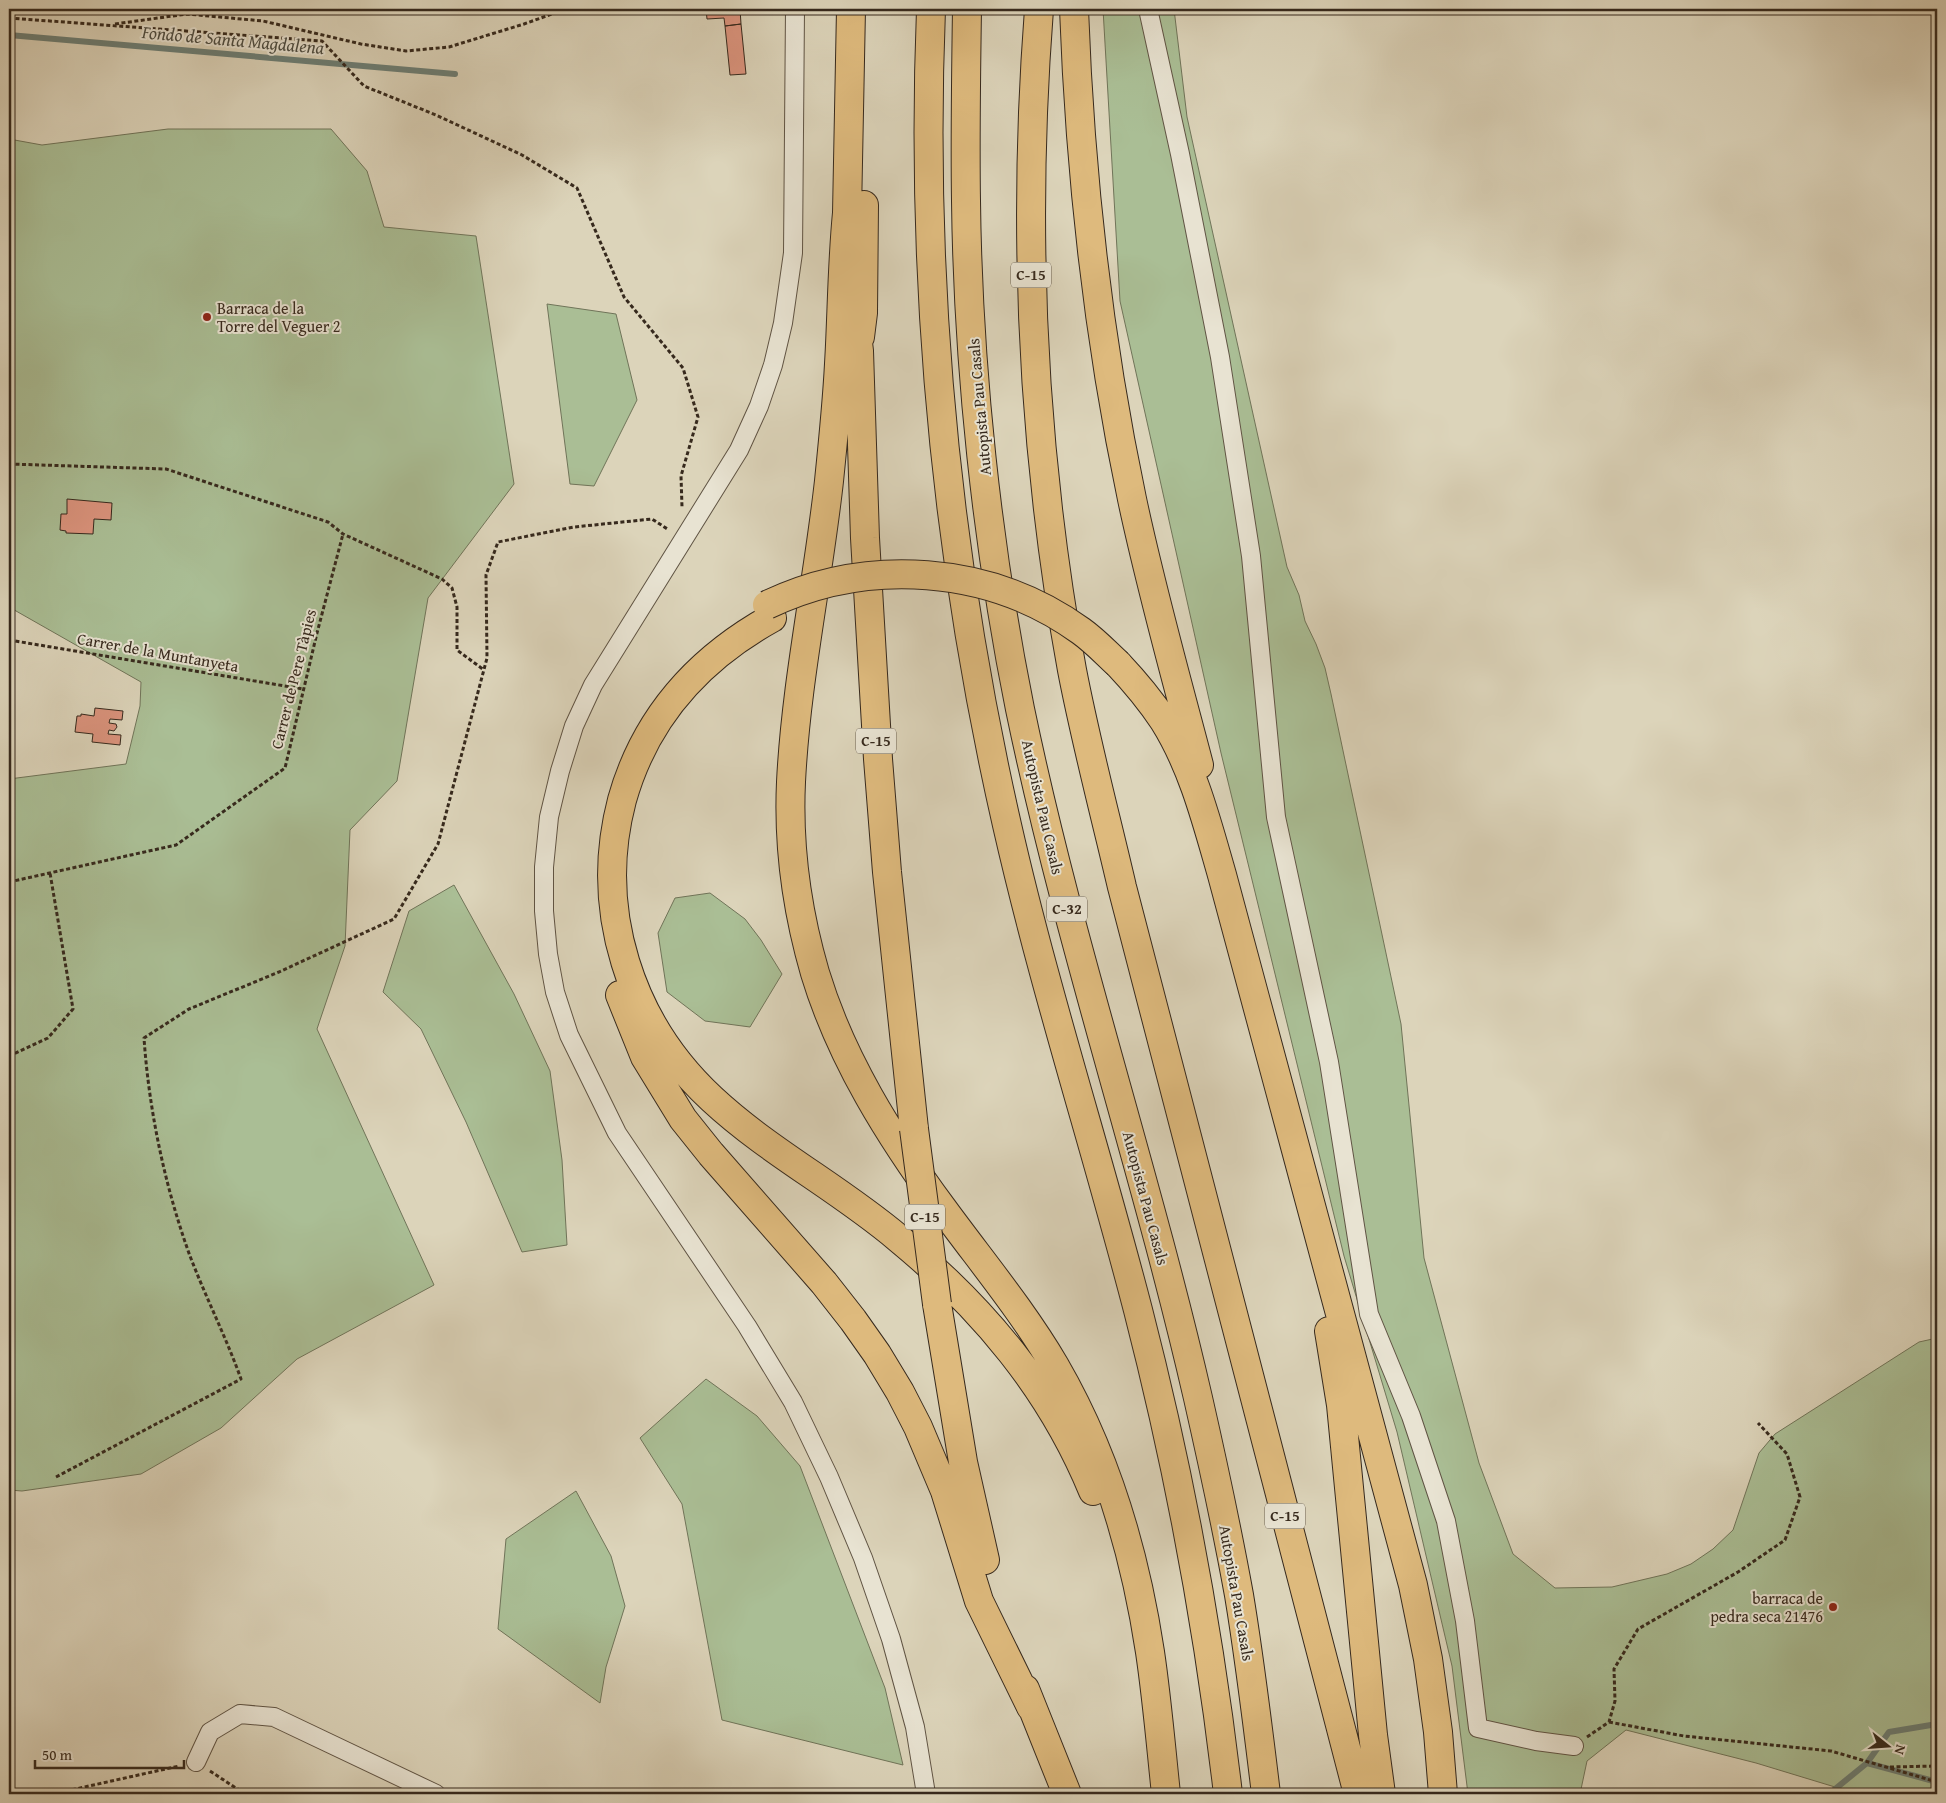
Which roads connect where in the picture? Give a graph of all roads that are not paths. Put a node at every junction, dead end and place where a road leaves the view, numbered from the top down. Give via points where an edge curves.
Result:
1 (795, 9) edge
2 (851, 9) edge
3 (868, 9) edge
4 (931, 9) edge
5 (967, 9) edge
6 (1074, 9) edge
7 (1148, 9) edge
8 (1038, 13) edge
9 (847, 212) junction
10 (859, 351) junction
11 (770, 612) junction
12 (1114, 669) junction
13 (1247, 966) junction
14 (1031, 1707) junction
15 (1574, 1746) road end
16 (196, 1762) road end
17 (436, 1794) edge
18 (926, 1794) edge
19 (1067, 1794) edge
20 (1160, 1794) edge
21 (1166, 1794) edge
22 (1228, 1794) edge
23 (1266, 1794) edge
24 (1358, 1794) edge
25 (1381, 1794) edge
26 (1443, 1794) edge

1 - 18 street via 792,253 773,365 739,450 593,685 574,726 549,817 544,912 548,954 569,1035 617,1132 793,1402 829,1477 863,1558 890,1639 915,1727
2 - 9 highway, C-15
3 - 10 highway via 863,313
4 - 22 highway, C-32 via 928,138 933,320 942,432 964,611 1010,837 1164,1417 1203,1607
5 - 23 highway, Autopista Pau Casals / C-32 via 966,195 970,309 978,419 1005,626 1022,716 1066,905 1198,1395 1238,1594
6 - 13 highway via 1083,171 1117,419 1147,564 1216,825
7 - 15 street via 1220,357 1252,556 1276,817 1329,1062 1369,1314 1412,1416 1446,1521 1465,1621 1478,1728
8 - 24 highway, C-15 via 1030,235 1032,310 1042,459 1072,670 1122,886
9 - 10 highway, C-15 via 855,244 854,313
9 - 21 highway via 830,470 801,680 791,786 795,881 804,926 815,973 830,1015 863,1086 941,1207 1025,1319 1067,1389 1092,1441 1121,1519 1136,1577 1150,1653
10 - 14 highway, C-15, bridge via 865,538 878,759 914,1129 937,1304 963,1462 978,1533 1008,1642
11 - 12 highway via 852,591 927,588 997,604 1040,622
11 - 14 highway via 718,636 690,660 646,714 628,746 615,777 600,845 598,880 605,943 633,1031 662,1088 711,1154 853,1320 900,1392 933,1459 979,1601
11 - 20 highway via 699,670 676,695 639,752 619,814 612,862 613,909 626,970 656,1033 705,1092 764,1141 898,1238 973,1306 1042,1394 1078,1457 1119,1568 1129,1602
12 - 13 highway via 1141,689 1165,723 1182,756 1205,819
12 - 25 highway via 1153,730 1184,797 1325,1310 1341,1405
13 - 26 highway via 1413,1585 1428,1660
14 - 19 highway, C-15
16 - 17 street via 210,1732 240,1714 274,1717

